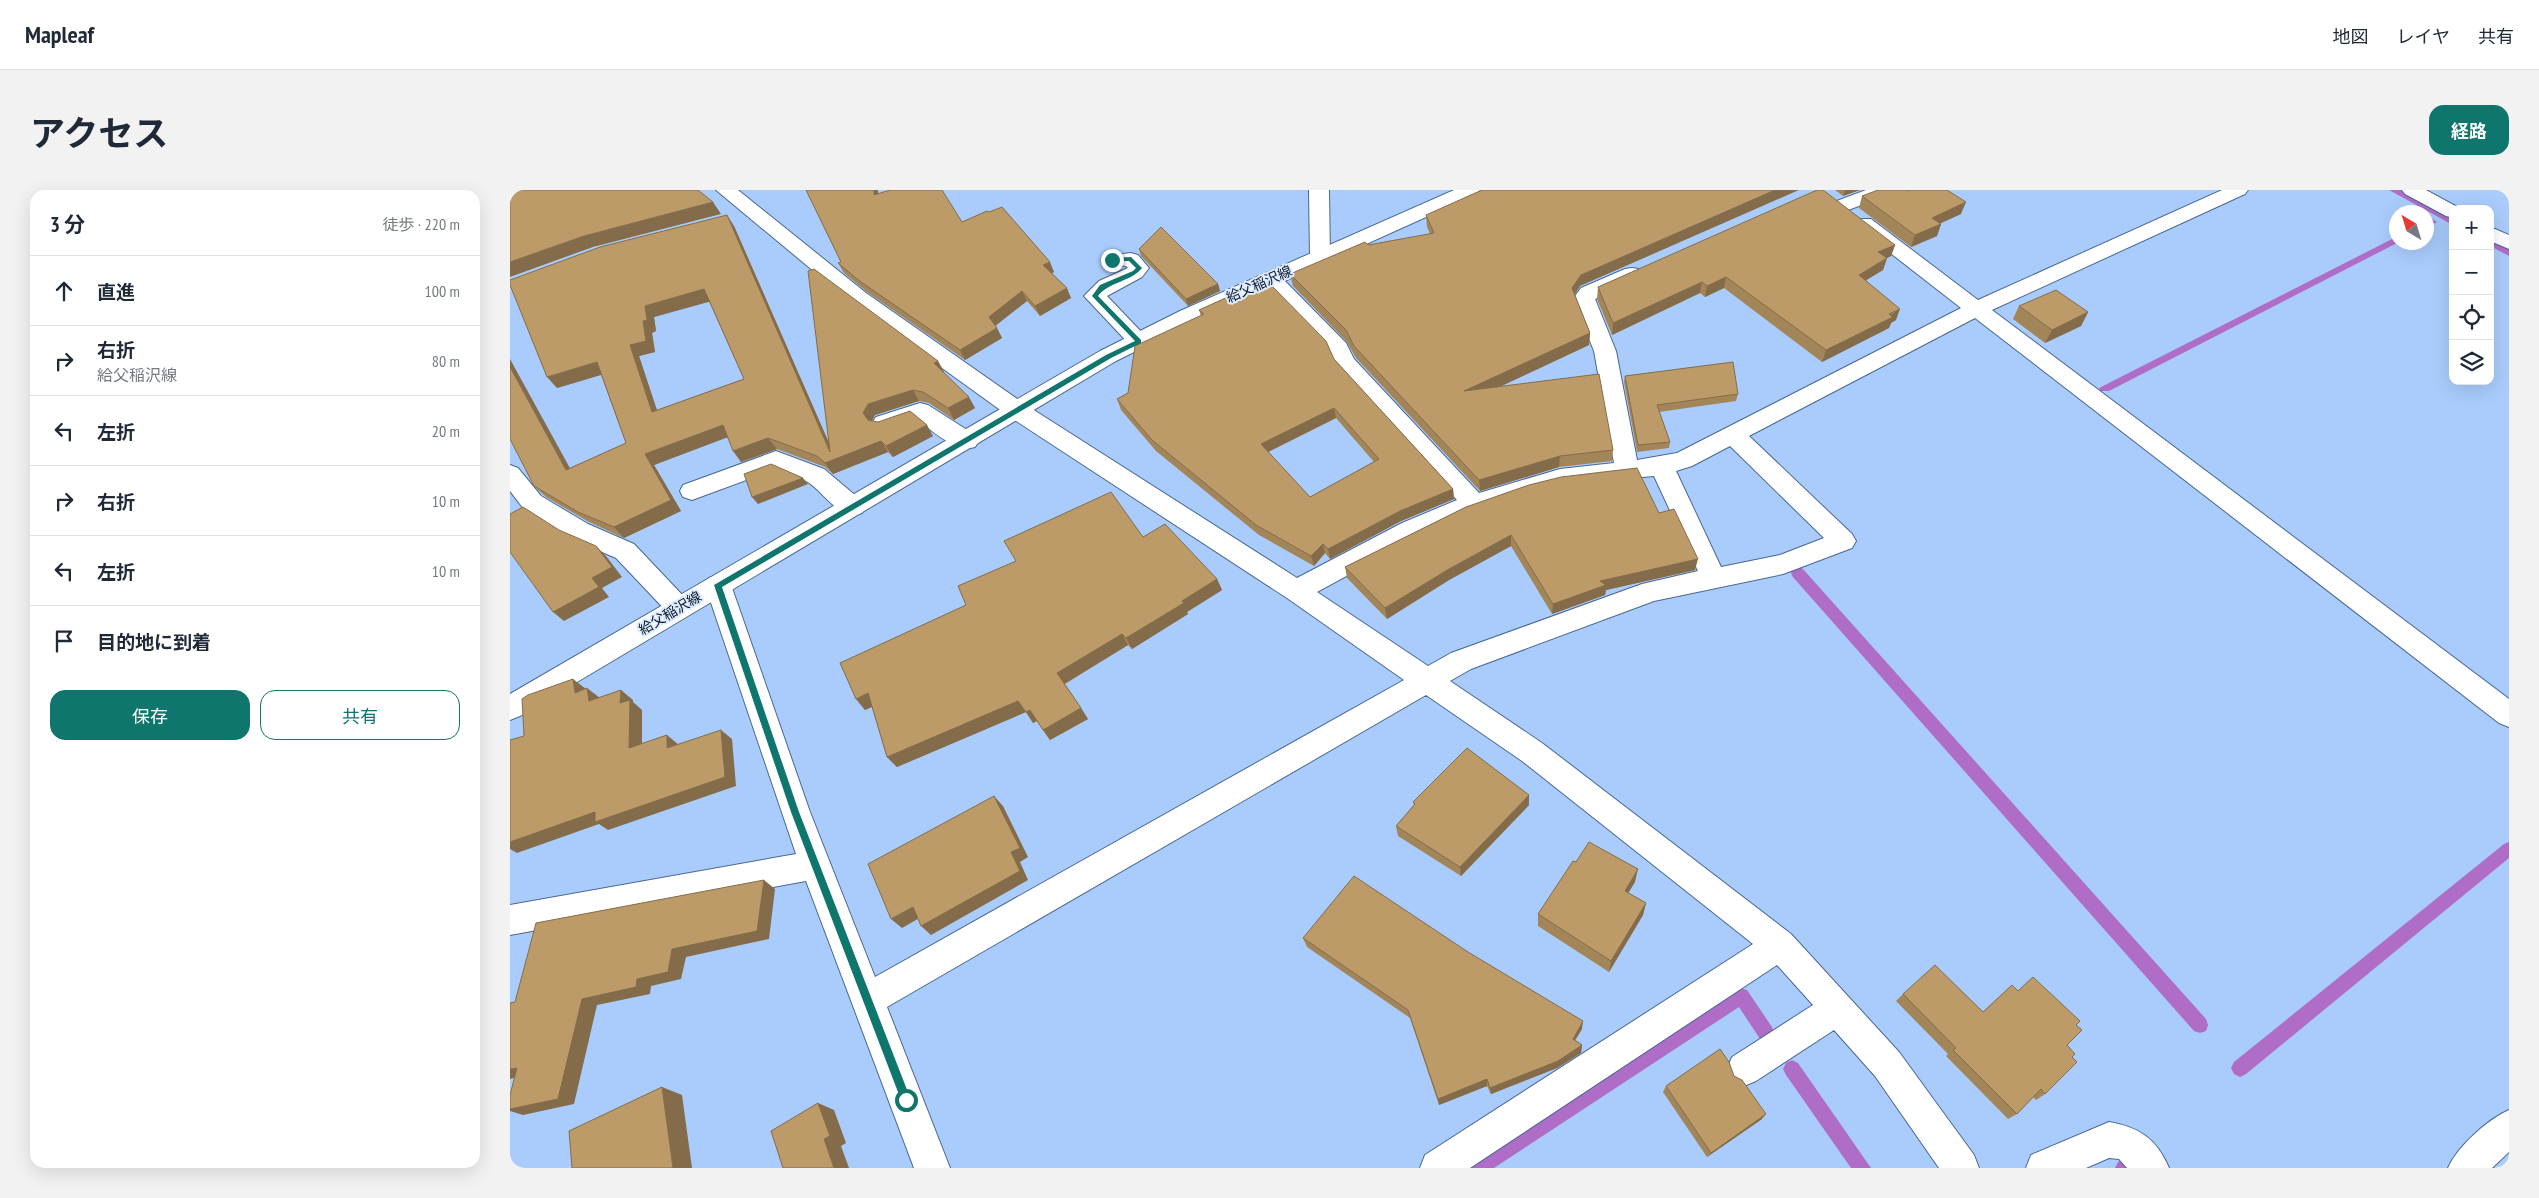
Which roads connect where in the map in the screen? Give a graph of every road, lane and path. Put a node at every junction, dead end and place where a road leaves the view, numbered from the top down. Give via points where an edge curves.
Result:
1 (726, 190) edge
2 (1319, 190) edge
3 (1470, 190) edge
4 (1820, 190) edge
5 (1884, 190) edge
6 (2238, 190) edge
7 (2419, 191) edge
8 (1841, 206) junction
9 (2449, 210) edge
10 (2494, 235) edge
11 (2509, 243) edge
12 (1320, 257) junction
13 (1112, 260) dead end
14 (1651, 266) edge
15 (1271, 279) junction
16 (1976, 309) junction
17 (1139, 341) junction
18 (1018, 411) junction
19 (884, 422) edge
20 (1733, 435) junction
21 (967, 441) junction
22 (1662, 466) junction
23 (1628, 470) junction
24 (510, 474) edge
25 (692, 491) dead end
26 (1474, 503) junction
27 (853, 507) junction
28 (1714, 578) junction
29 (718, 585) junction
30 (1296, 591) junction
31 (679, 608) junction
32 (1427, 680) junction
33 (510, 708) edge
34 (2509, 715) edge
35 (815, 865) junction
36 (510, 920) edge
37 (1780, 945) junction
38 (867, 1000) junction
39 (1837, 1009) junction
40 (1744, 1070) dead end
41 (2509, 1128) edge
42 (932, 1168) edge
43 (1438, 1168) edge
44 (1961, 1168) edge
45 (2044, 1168) edge
46 (2151, 1168) edge
47 (2466, 1168) edge

1 - 18 street via 743,216
2 - 12 street
3 - 12 street, 給父稲沢線
4 - 8 street
5 - 8 street
6 - 16 street
7 - 9 street
8 - 16 street
10 - 11 street
12 - 15 street, 給父稲沢線
13 - 17 street via 1131,259 1139,268 1135,273 1102,286 1095,296
14 - 23 street via 1588,293 1584,299 1605,351
15 - 17 street, 給父稲沢線
15 - 26 street via 1338,348 1345,363
16 - 20 street
16 - 34 street
17 - 18 street, 給父稲沢線 via 1108,356
18 - 21 street, 給父稲沢線
18 - 30 street
19 - 21 street via 920,411
20 - 22 street via 1684,460
20 - 28 street via 1843,541 1783,564
21 - 27 street, 給父稲沢線
22 - 23 street
22 - 28 street
23 - 26 street via 1560,478
24 - 31 street via 532,502 579,531 625,551
25 - 27 street via 776,460 815,475
26 - 30 street via 1411,530
27 - 29 street, 給父稲沢線
28 - 32 street via 1651,591 1461,661
29 - 31 street, 給父稲沢線
29 - 35 street
30 - 32 street
31 - 33 street, 給父稲沢線
32 - 37 street via 1532,752
32 - 38 street
35 - 36 street
35 - 38 street
37 - 39 street
37 - 43 street
38 - 42 street
39 - 40 street
39 - 44 street via 1887,1064
41 - 47 street
45 - 46 street via 2109,1140 2128,1143

